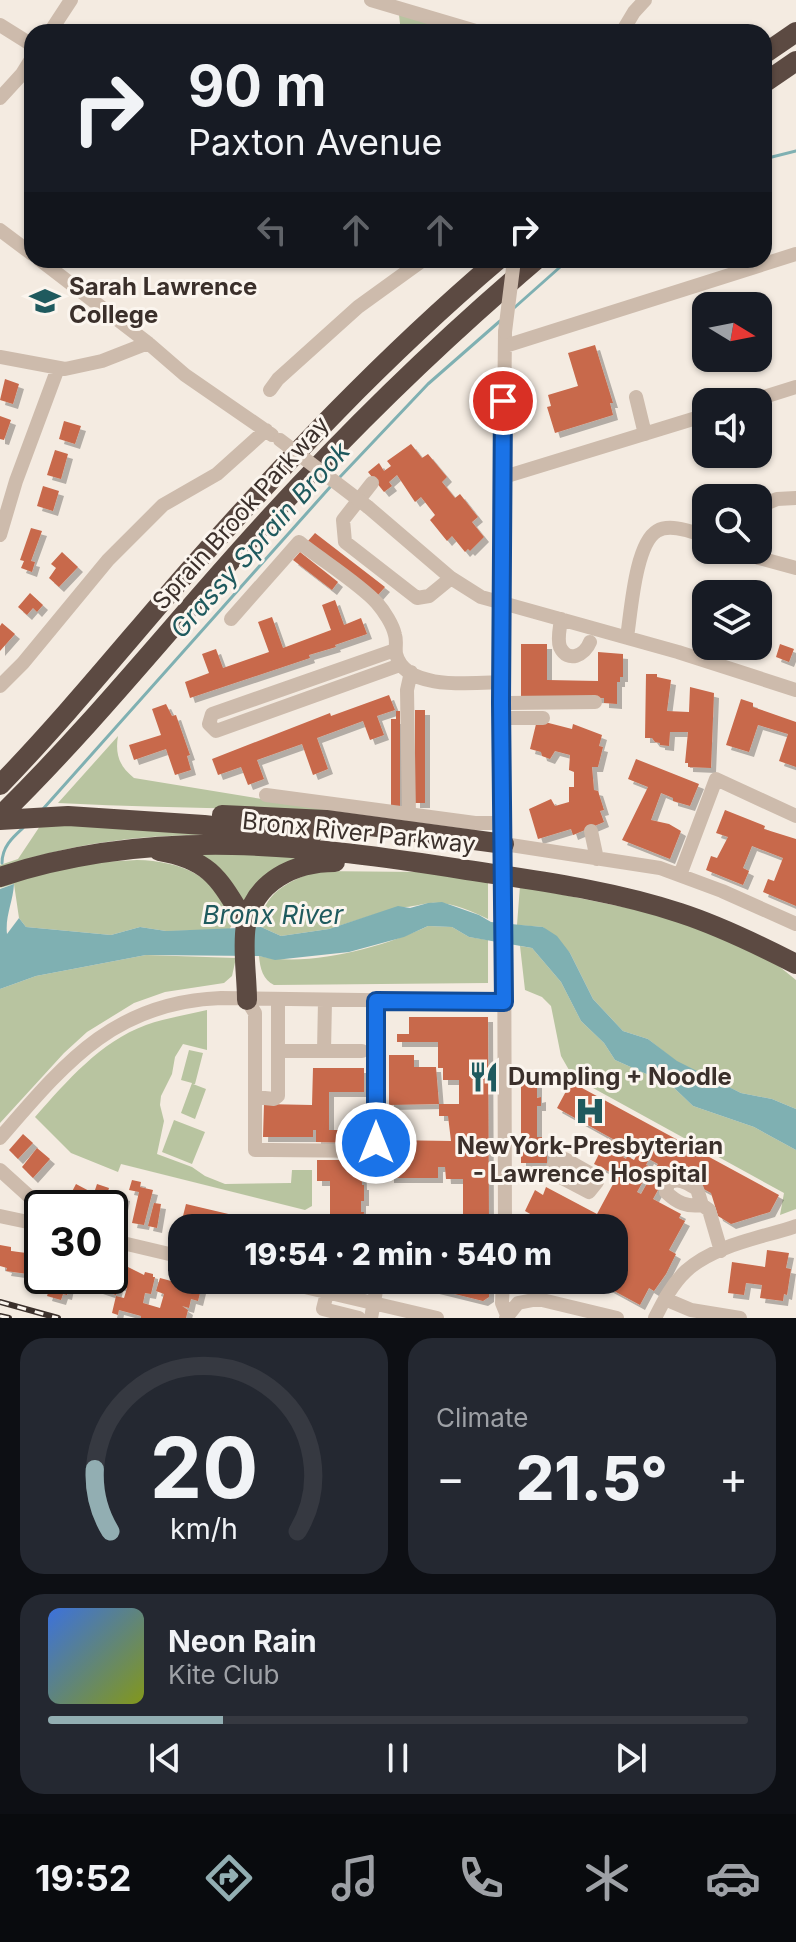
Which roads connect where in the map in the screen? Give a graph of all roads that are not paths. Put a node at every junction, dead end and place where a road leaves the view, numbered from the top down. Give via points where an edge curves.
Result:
1 (71, 0) edge
2 (371, 0) edge
3 (645, 0) edge
4 (55, 24) edge
5 (452, 24) edge
6 (627, 24) edge
7 (0, 25) edge
8 (796, 32) edge
9 (24, 40) edge
10 (772, 48) edge
11 (796, 61) edge
12 (24, 68) edge
13 (772, 78) edge
14 (0, 98) edge
15 (0, 230) edge
16 (24, 248) edge
17 (796, 254) edge
18 (772, 261) edge
19 (50, 268) edge
20 (412, 268) edge
21 (490, 268) edge
22 (513, 268) edge
23 (527, 268) edge
24 (748, 268) edge
25 (505, 339) junction
26 (148, 343) junction
27 (0, 357) edge
28 (58, 368) junction
29 (796, 387) edge
30 (270, 390) dead end
31 (772, 394) edge
32 (636, 397) dead end
33 (692, 419) edge
34 (266, 430) junction
35 (645, 434) junction
36 (504, 477) junction
37 (372, 483) dead end
38 (796, 498) edge
39 (772, 501) edge
40 (692, 532) edge
41 (0, 535) edge
42 (772, 562) edge
43 (796, 568) edge
44 (451, 578) junction
45 (503, 603) junction
46 (231, 619) dead end
47 (561, 619) junction
48 (627, 637) junction
49 (590, 642) dead end
50 (395, 650) junction
51 (405, 668) junction
52 (326, 673) junction
53 (501, 682) junction
54 (0, 686) edge
55 (331, 690) junction
56 (796, 690) edge
57 (595, 702) dead end
58 (501, 710) junction
59 (543, 718) dead end
60 (0, 785) edge
61 (266, 795) dead end
62 (795, 814) edge
63 (409, 815) junction
64 (0, 818) edge
65 (119, 818) junction
66 (503, 823) junction
67 (591, 831) dead end
68 (131, 847) junction
69 (504, 851) junction
70 (597, 859) junction
71 (407, 861) junction
72 (680, 875) junction
73 (0, 877) edge
74 (246, 923) junction
75 (796, 924) edge
76 (770, 951) junction
77 (796, 953) edge
78 (796, 964) edge
79 (796, 973) edge
80 (247, 1000) junction
81 (278, 1001) junction
82 (325, 1001) junction
83 (376, 1001) junction
84 (504, 1002) junction
85 (278, 1051) junction
86 (324, 1051) junction
87 (362, 1051) dead end
88 (255, 1097) junction
89 (0, 1138) edge
90 (0, 1170) edge
91 (551, 1172) dead end
92 (504, 1175) junction
93 (24, 1192) edge
94 (702, 1197) dead end
95 (505, 1214) edge
96 (0, 1216) edge
97 (24, 1221) edge
98 (796, 1226) edge
99 (128, 1244) edge
100 (721, 1251) junction
101 (168, 1254) edge
102 (321, 1294) edge
103 (322, 1294) edge
104 (327, 1294) edge
105 (502, 1294) edge
106 (524, 1294) edge
107 (529, 1299) junction
108 (665, 1299) junction
109 (373, 1311) edge
110 (580, 1313) edge
111 (690, 1314) edge
112 (312, 1316) dead end
113 (506, 1317) edge
114 (359, 1318) edge
115 (437, 1318) edge
116 (617, 1318) edge
117 (655, 1318) edge
118 (740, 1318) edge

1 - 4 street
2 - 5 street
3 - 6 street
7 - 9 street
8 - 10 highway
11 - 13 highway
12 - 14 street
15 - 16 street
17 - 18 street
19 - 26 street
20 - 30 street via 358,307
21 - 60 highway, Sprain Brook Parkway via 319,430
22 - 25 street, bridge
23 - 64 highway, Sprain Brook Parkway via 334,449
24 - 25 street
25 - 36 street
26 - 28 street via 102,361
26 - 34 street
27 - 28 street
28 - 41 street
29 - 31 street
32 - 35 street
33 - 35 street
34 - 44 street, bridge
34 - 54 street via 217,474 163,505 108,560
35 - 36 street
36 - 45 street
37 - 44 street via 343,520 345,542 417,598 429,596
38 - 39 street
40 - 48 street via 658,530 645,544
42 - 43 street
44 - 45 street via 481,597
45 - 47 street
45 - 53 street
46 - 50 street via 299,542 376,602 396,637
47 - 48 street
47 - 49 street via 559,645 569,656 586,651
48 - 56 street
50 - 51 street
50 - 52 street
51 - 53 street via 436,682
51 - 55 street
51 - 63 street
52 - 55 street
52 - 55 street via 212,714 209,724 216,731
53 - 58 street
57 - 58 street
58 - 59 street
58 - 66 street
61 - 63 street via 324,797
62 - 72 street via 716,779
63 - 66 street
64 - 65 highway, Bronx River Parkway
65 - 69 highway via 302,818
65 - 77 highway, Bronx River Parkway via 362,843 604,883 698,908
66 - 69 street
67 - 70 street
68 - 71 highway, Bronx River Parkway via 227,844
68 - 73 highway, Bronx River Parkway
68 - 74 highway via 199,864 229,892
69 - 70 street
69 - 84 street, bridge
70 - 72 street
71 - 74 highway via 298,866 266,888
71 - 76 highway, Bronx River Parkway via 641,902 696,918
72 - 75 street
74 - 80 highway
76 - 78 highway, Bronx River Parkway
76 - 79 highway
80 - 81 street
80 - 88 street via 255,1013
80 - 89 street via 166,1004 114,1027 73,1059
81 - 82 street
81 - 85 street
82 - 83 street
82 - 86 street
83 - 84 street
83 - 88 street via 376,1151 255,1150
84 - 92 street
85 - 86 street
85 - 88 street via 278,1096
86 - 87 street
90 - 93 street
91 - 92 street
92 - 95 street
94 - 100 street
96 - 97 street
98 - 100 street
99 - 101 street
100 - 108 street via 685,1272
102 - 112 street
103 - 114 street via 323,1309
104 - 109 street
105 - 113 street
106 - 107 street
107 - 110 street via 549,1300
107 - 113 street
108 - 111 street
108 - 117 street
109 - 115 street
110 - 116 street
111 - 118 street

